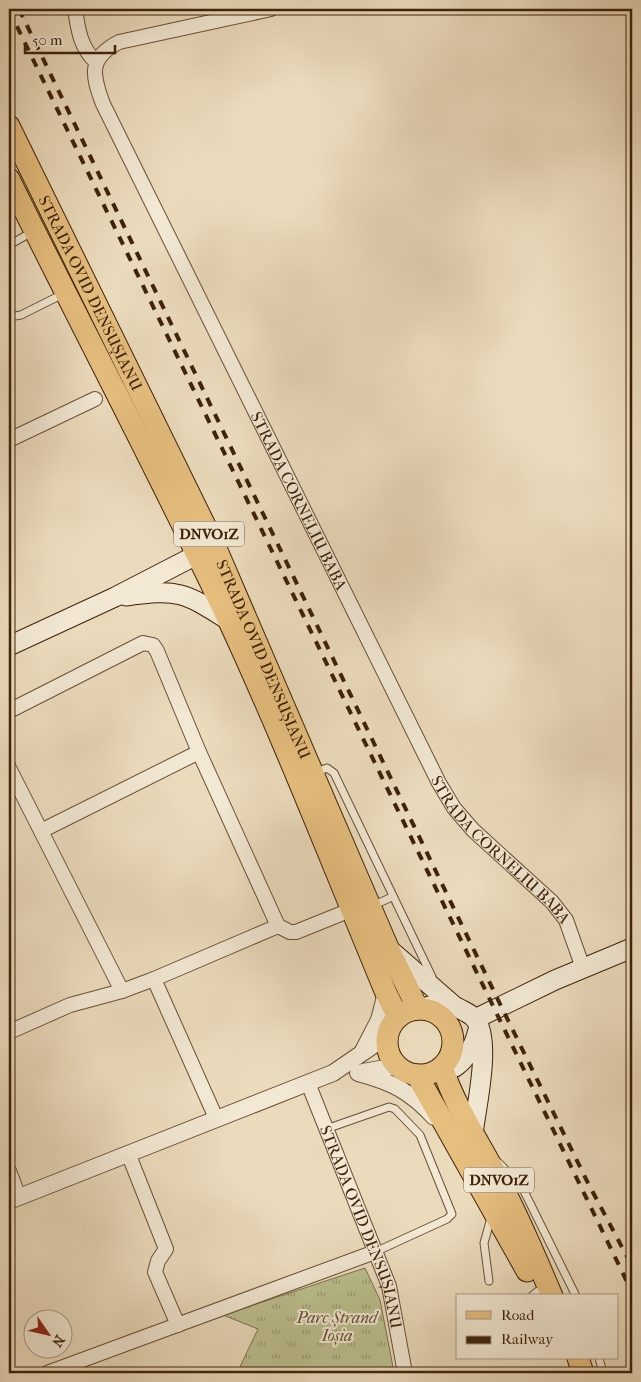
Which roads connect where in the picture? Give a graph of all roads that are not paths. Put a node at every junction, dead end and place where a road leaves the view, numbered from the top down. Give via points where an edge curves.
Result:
1 (74, 9) edge
2 (271, 9) edge
3 (241, 13) edge
4 (96, 62) junction
5 (9, 126) edge
6 (9, 178) edge
7 (35, 230) junction
8 (9, 245) edge
9 (66, 292) junction
10 (9, 317) edge
11 (95, 399) dead end
12 (9, 440) edge
13 (206, 550) junction
14 (115, 597) junction
15 (228, 620) junction
16 (9, 646) edge
17 (9, 711) edge
18 (199, 752) junction
19 (9, 768) edge
20 (41, 831) junction
21 (352, 837) junction
22 (392, 897) junction
23 (361, 908) junction
24 (278, 926) junction
25 (632, 948) edge
26 (390, 950) junction
27 (583, 968) junction
28 (154, 979) junction
29 (122, 992) junction
30 (386, 993) junction
31 (446, 999) junction
32 (420, 1009) junction
33 (398, 1017) junction
34 (477, 1023) junction
35 (9, 1032) edge
36 (388, 1036) junction
37 (360, 1056) junction
38 (397, 1066) junction
39 (442, 1067) junction
40 (333, 1073) junction
41 (358, 1073) junction
42 (417, 1075) junction
43 (308, 1083) junction
44 (216, 1118) junction
45 (326, 1129) junction
46 (467, 1137) junction
47 (128, 1153) junction
48 (9, 1171) edge
49 (14, 1199) edge
50 (493, 1209) junction
51 (375, 1252) junction
52 (489, 1281) dead end
53 (539, 1294) edge
54 (540, 1294) edge
55 (575, 1294) edge
56 (178, 1325) junction
57 (564, 1360) edge
58 (579, 1360) edge
59 (600, 1360) edge
60 (47, 1373) edge
61 (405, 1373) edge
62 (567, 1373) edge
63 (583, 1373) edge
64 (603, 1373) edge

1 - 4 street via 86,52
2 - 3 street
3 - 4 street via 119,42 102,53
4 - 27 street, STRADA CORNELIU BABA via 96,85 103,104 439,783 473,830 552,902 566,920
5 - 13 main road, STRADA OVID DENSUȘIANU / DNVO1Z
6 - 7 main road, STRADA OVID DENSUȘIANU / DNVO1Z
7 - 8 lane
7 - 9 main road, STRADA OVID DENSUȘIANU / DNVO1Z
9 - 10 lane via 21,315
9 - 13 main road, STRADA OVID DENSUȘIANU / DNVO1Z
11 - 12 street
13 - 14 main road
13 - 15 main road, STRADA OVID DENSUȘIANU / DNVO1Z
13 - 21 main road, STRADA OVID DENSUȘIANU / DNVO1Z via 313,774
14 - 15 main road, STRADA OVID DENSUȘIANU via 162,591 178,593 195,599
14 - 16 main road
15 - 23 main road, STRADA OVID DENSUȘIANU / DNVO1Z
17 - 18 street via 135,647 148,644 157,651
18 - 20 street
18 - 24 street
19 - 20 street
20 - 29 street
21 - 22 lane
21 - 23 main road, STRADA OVID DENSUȘIANU / DNVO1Z
22 - 23 lane
22 - 31 lane
23 - 24 street via 296,932
23 - 26 main road, STRADA OVID DENSUȘIANU / DNVO1Z
23 - 30 main road, STRADA OVID DENSUȘIANU / DNVO1Z
24 - 28 street
25 - 27 main road
26 - 31 main road
26 - 32 main road, STRADA OVID DENSUȘIANU / DNVO1Z
27 - 34 main road
28 - 29 street
28 - 44 street
29 - 35 street via 70,1005
30 - 33 main road, STRADA OVID DENSUȘIANU / DNVO1Z
30 - 37 street via 379,1020
31 - 32 main road
31 - 34 main road
32 - 33 main road
32 - 39 main road via 430,1010 444,1019 453,1034 452,1051
33 - 36 main road
34 - 39 main road via 474,1044 463,1062 455,1067
34 - 46 main road via 483,1061
36 - 37 street
36 - 38 main road via 387,1047
37 - 40 street
38 - 41 street
38 - 42 main road
39 - 42 main road
39 - 46 main road, DNVO1Z
40 - 41 street
40 - 43 street
41 - 46 street via 388,1082 410,1094
42 - 46 main road, DNVO1Z
43 - 44 street
43 - 45 street, STRADA OVID DENSUȘIANU
44 - 47 street
45 - 51 street, STRADA OVID DENSUȘIANU
45 - 51 lane via 389,1107 395,1109 420,1135 452,1214 447,1220
46 - 50 main road, DNVO1Z
46 - 54 main road, DNVO1Z via 501,1184
46 - 55 lane via 522,1187
47 - 49 street
47 - 56 street via 166,1249 155,1272
48 - 49 street
50 - 52 lane via 484,1243
50 - 53 main road, DNVO1Z
51 - 56 street
51 - 61 street, STRADA OVID DENSUȘIANU via 389,1286
56 - 60 street
57 - 62 main road
58 - 63 main road
59 - 64 lane

